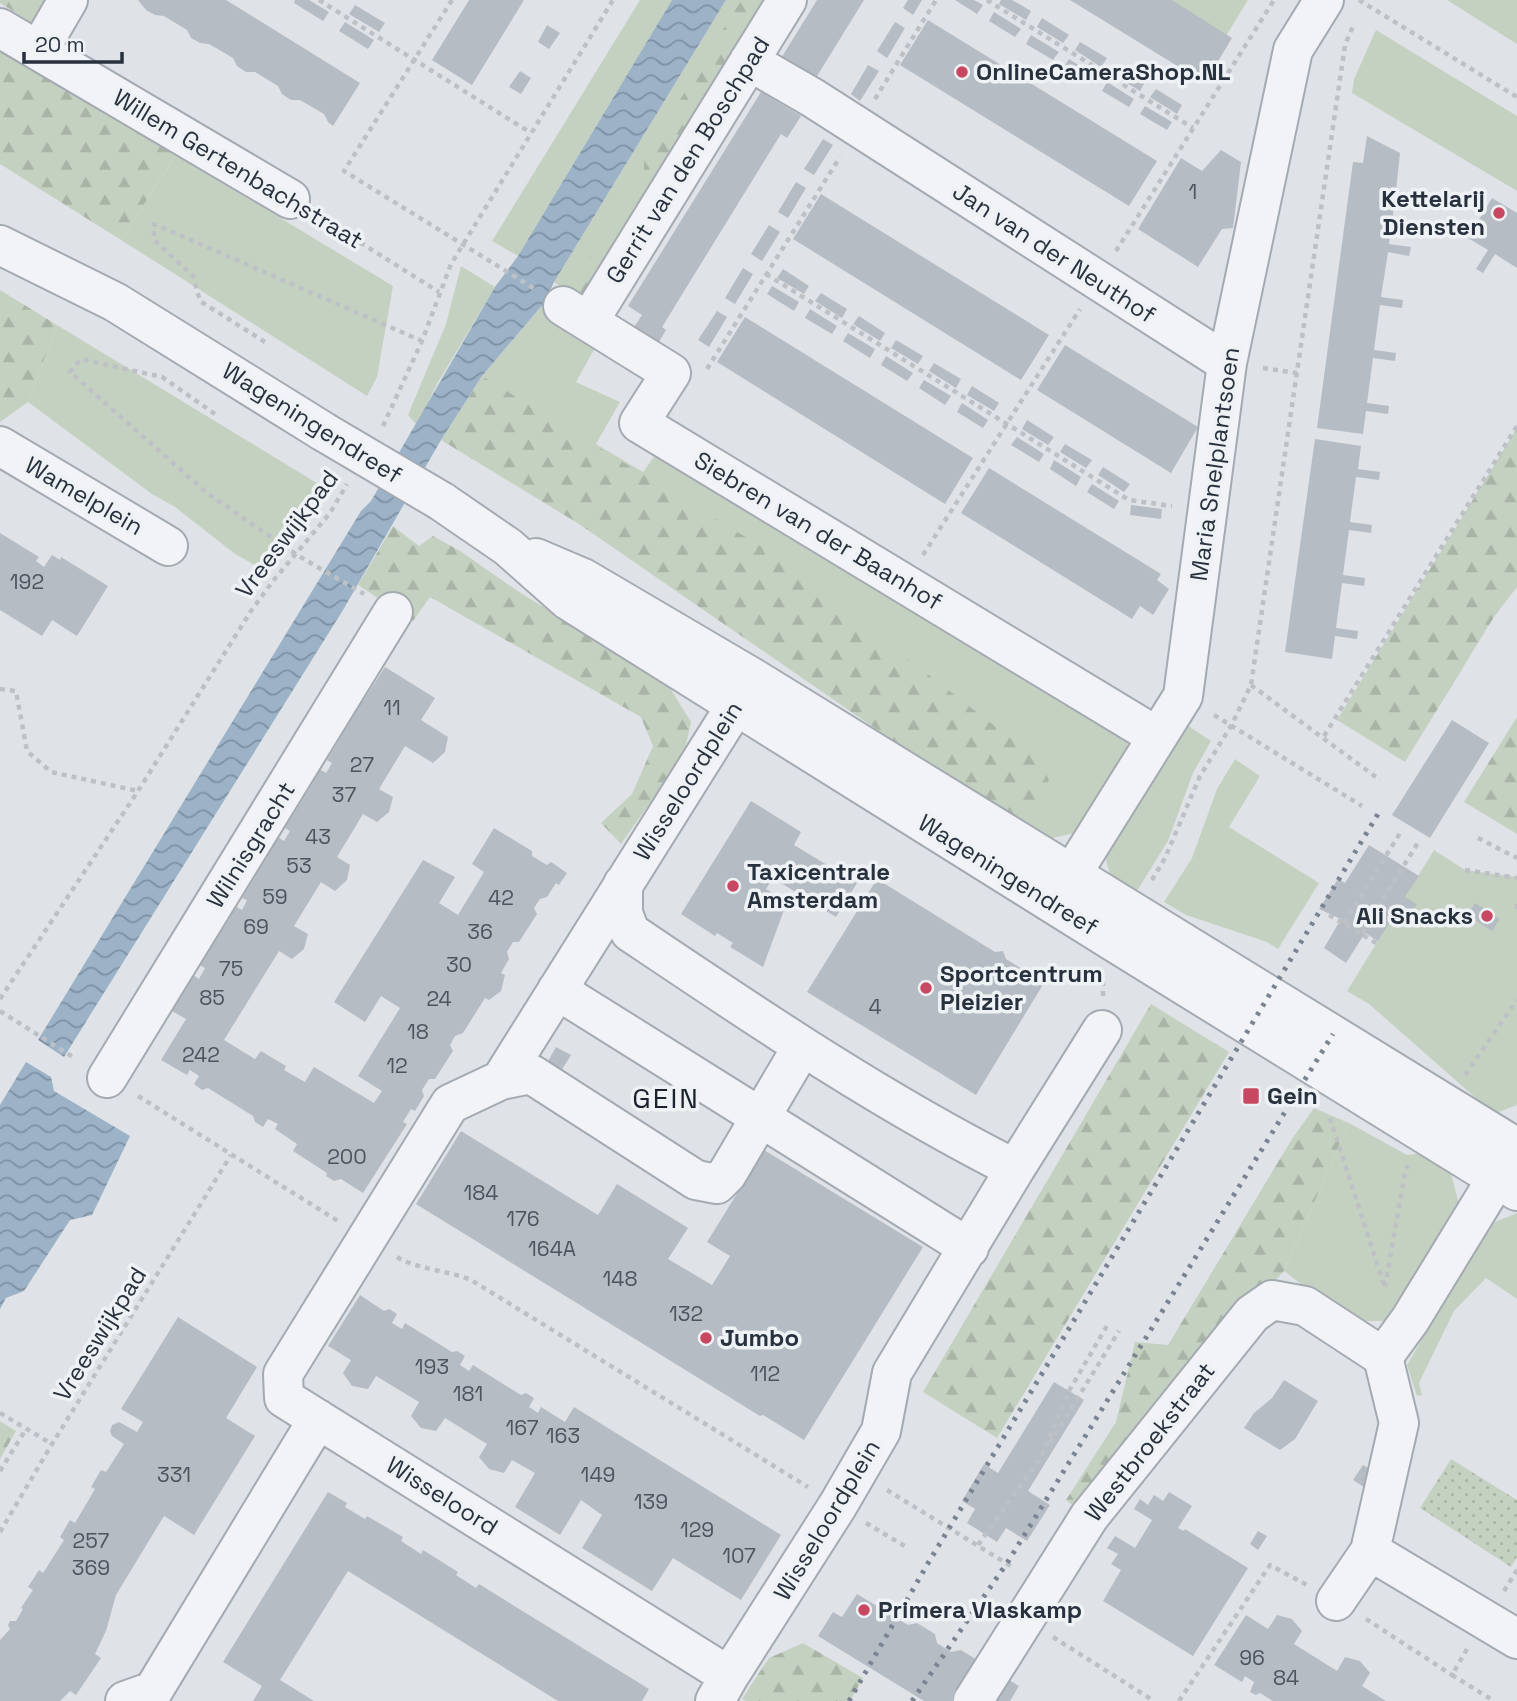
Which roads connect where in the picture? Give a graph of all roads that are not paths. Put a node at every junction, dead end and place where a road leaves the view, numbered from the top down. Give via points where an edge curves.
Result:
1 (68, 0) edge
2 (787, 0) edge
3 (1341, 7) edge
4 (0, 28) edge
5 (39, 50) junction
6 (749, 61) junction
7 (290, 199) road end
8 (0, 220) edge
9 (0, 245) edge
10 (115, 302) junction
11 (576, 313) joint
12 (1227, 363) junction
13 (0, 446) edge
14 (168, 545) dead end
15 (380, 604) road end
16 (744, 692) junction
17 (1156, 736) junction
18 (623, 884) junction
19 (1062, 889) junction
20 (557, 990) junction
21 (1102, 1030) dead end
22 (802, 1047) junction
23 (107, 1078) dead end
24 (501, 1080) junction
25 (761, 1117) junction
26 (1513, 1162) edge
27 (1016, 1170) junction
28 (969, 1248) junction
29 (1370, 1349) junction
30 (318, 1419) junction
31 (1370, 1551) junction
32 (1336, 1601) road end
33 (1517, 1639) edge
34 (722, 1688) edge
35 (125, 1701) edge
36 (973, 1701) edge

1 - 5 street
2 - 6 street, Gerrit van den Boschpad
3 - 12 street, Maria Snelplantsoen via 1293,50
4 - 5 street, Willem Gertenbachstraat
5 - 7 street, Willem Gertenbachstraat
6 - 11 street, Gerrit van den Boschpad
6 - 12 street, Jan van der Neuthof
8 - 10 street, Wageningendreef
9 - 10 street, Wageningendreef
10 - 16 street, Wageningendreef, bridge via 441,501 508,547 583,578
11 - 17 street, Siebren van der Baanhof via 671,373 639,423
12 - 17 street, Maria Snelplantsoen via 1182,696
13 - 14 street, Wamelplein
15 - 23 street, Wilnisgracht
16 - 18 street, Wisseloordplein
16 - 19 street, Wageningendreef
17 - 19 street, Maria Snelplantsoen
18 - 20 street, Wisseloordplein
18 - 22 street, Wisseloordplein via 623,913 630,932
19 - 26 street, Wageningendreef
19 - 26 street, Wageningendreef via 1133,911
20 - 24 street, Wisseloordplein
20 - 25 street
21 - 27 street, Wisseloordplein
22 - 25 street
22 - 27 street, Wisseloordplein via 962,1143
24 - 25 street via 531,1074 696,1180 717,1184
24 - 30 street, Wisseloord via 450,1104 283,1374 284,1398
25 - 28 street
26 - 29 street via 1473,1216 1410,1320
27 - 28 street, Wisseloordplein
28 - 34 street, Wisseloordplein via 892,1373 881,1431
29 - 31 street via 1399,1423
29 - 36 street, Westbroekstraat, bridge via 1305,1306 1272,1300 1252,1314 1088,1517
30 - 34 street, Wisseloord
30 - 35 street via 153,1691
31 - 32 street
31 - 33 street

